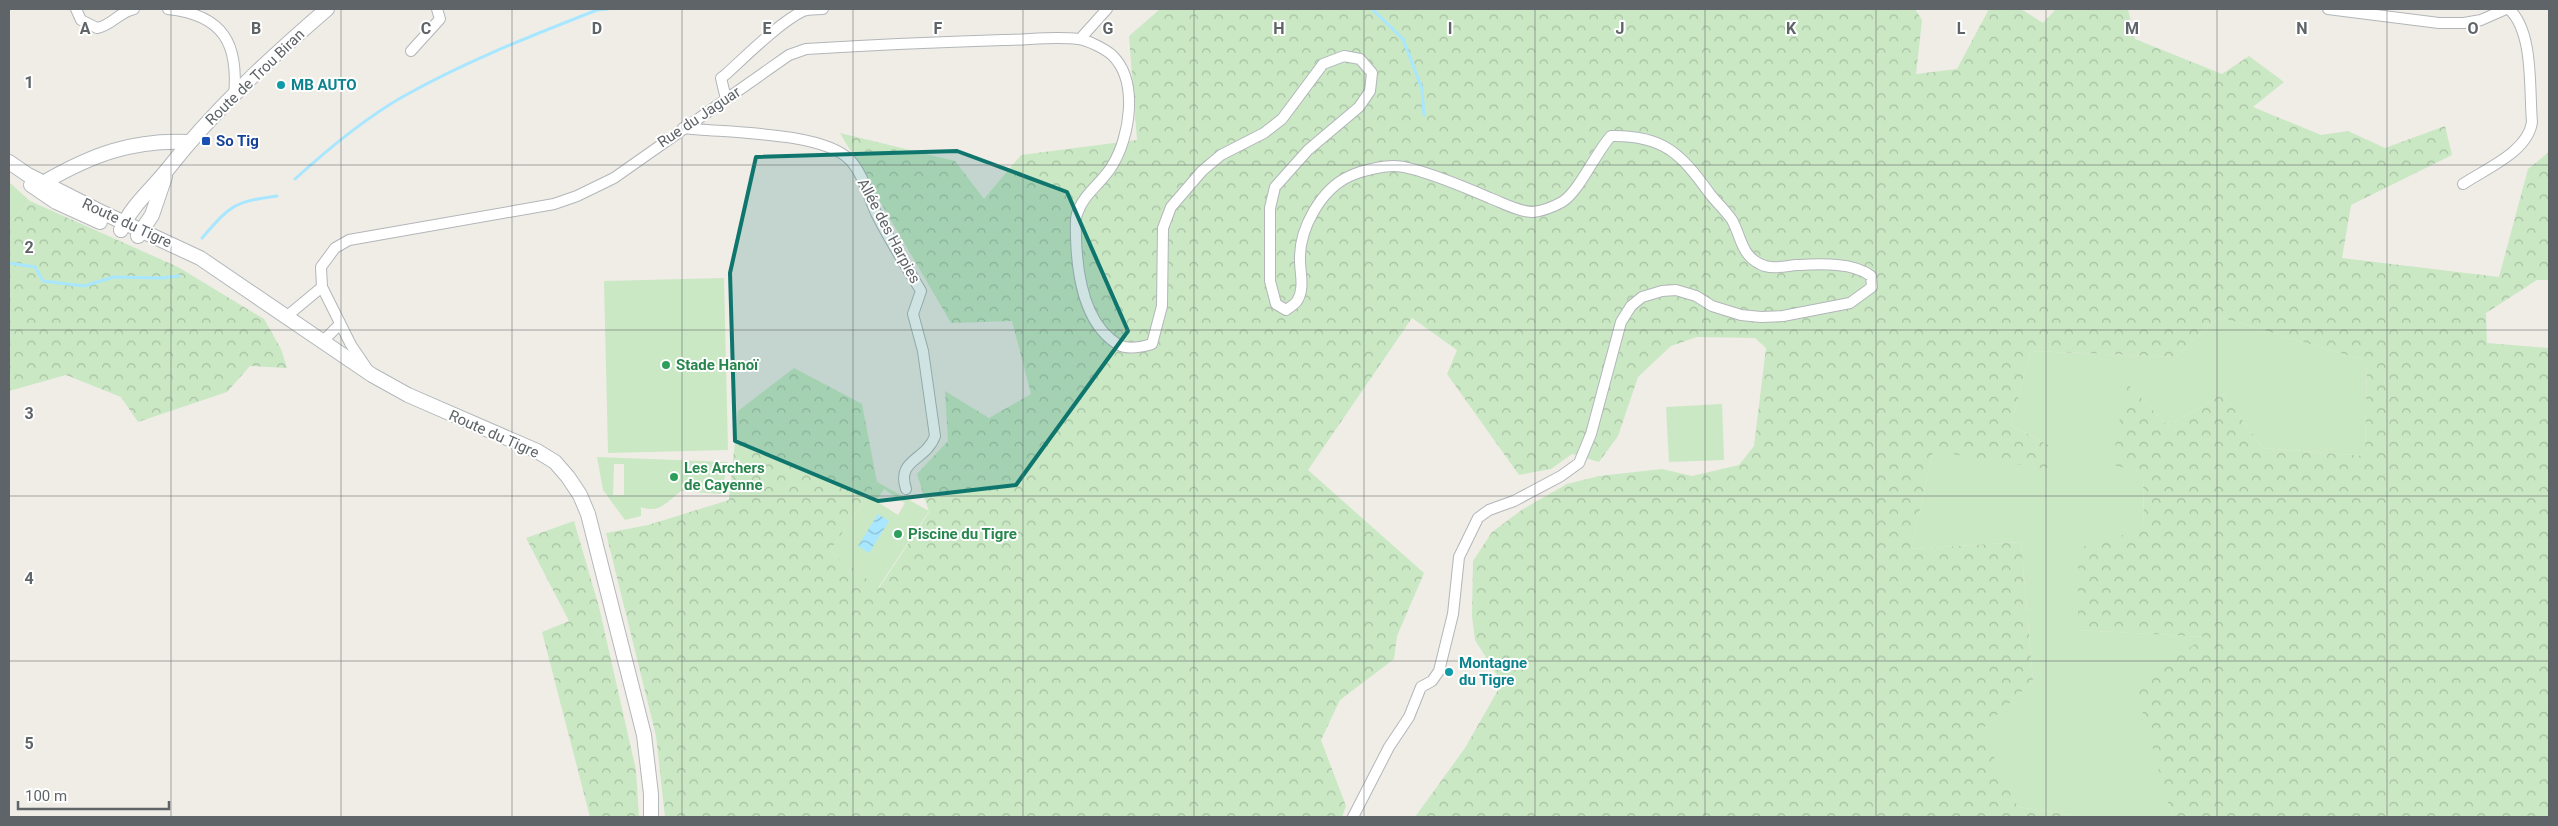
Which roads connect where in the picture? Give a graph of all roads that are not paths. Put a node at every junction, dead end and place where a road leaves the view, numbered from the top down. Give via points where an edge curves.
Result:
1 (76, 9) edge
2 (134, 9) edge
3 (168, 9) edge
4 (327, 9) edge
5 (437, 9) edge
6 (823, 9) edge
7 (1107, 9) edge
8 (2328, 9) edge
9 (2508, 9) edge
10 (1080, 39) junction
11 (411, 51) dead end
12 (234, 97) junction
13 (726, 99) junction
14 (683, 128) junction
15 (189, 142) junction
16 (9, 164) edge
17 (166, 171) junction
18 (43, 183) junction
19 (2463, 184) dead end
20 (152, 215) junction
21 (123, 226) junction
22 (139, 234) junction
23 (166, 241) junction
24 (322, 286) junction
25 (244, 288) junction
26 (287, 316) junction
27 (340, 324) junction
28 (323, 341) junction
29 (372, 376) junction
30 (906, 489) dead end
31 (651, 817) edge
32 (1353, 817) edge

1 - 2 street via 81,20 97,28
3 - 12 street via 207,19 230,42 236,77
4 - 12 main road, Route de Trou Biran via 269,59
5 - 11 street via 440,18
6 - 13 street via 810,9 798,15 721,78
7 - 10 street
8 - 9 street via 2439,23 2481,20
9 - 19 street via 2518,17 2525,35 2531,131 2507,155
10 - 13 street, Rue du Jaguar via 957,41 801,50
10 - 32 street, Rue du Jaguar via 1112,56 1126,78 1126,128 1121,150 1076,215 1078,273 1087,304 1099,326 1119,346 1138,348 1152,344 1162,306 1163,228 1171,207 1185,188 1221,156 1264,133 1282,119 1323,64 1344,56 1360,59 1372,73 1370,91 1359,107 1308,150 1275,187 1270,208 1270,281 1276,304 1286,310 1297,301 1302,285 1300,259 1303,234 1330,189 1349,176 1394,166 1423,173 1507,205 1532,212 1546,210 1564,202 1612,136 1650,140 1684,159 1732,221 1744,250 1759,264 1773,267 1840,266 1863,270 1871,276 1872,287 1850,303 1783,316 1741,315 1676,290 1642,297 1631,306 1621,322 1591,434 1579,463 1554,480 1478,518 1459,557 1454,614 1439,671 1432,681 1421,687 1409,717 1389,747
12 - 15 main road, Route de Trou Biran
13 - 14 street, Rue du Jaguar
14 - 24 street, Rue du Jaguar via 614,178 554,204 349,240 335,248 321,267
14 - 30 street, Allée des Harpies via 800,140 832,149 849,159 855,167 877,214 921,290 913,314 923,351 935,436 931,445 903,472
15 - 17 main road, Route de Trou Biran
15 - 18 main road via 152,142 112,150 88,158
16 - 18 main road, Route du Tigre
16 - 21 main road, Route du Tigre via 24,180 56,202
17 - 20 main road, Route de Trou Biran
17 - 21 main road, Route de Trou Biran via 140,199
18 - 21 main road, Route du Tigre
20 - 22 main road, Route de Trou Biran
20 - 23 main road
21 - 22 main road, Route du Tigre
22 - 23 main road, Route du Tigre
22 - 25 main road, Route du Tigre
23 - 25 main road, Route du Tigre via 200,258
24 - 26 street
24 - 27 street
25 - 26 main road, Route du Tigre
26 - 28 main road, Route du Tigre
27 - 28 street
27 - 29 street
28 - 29 main road, Route du Tigre
29 - 31 main road, Route du Tigre via 443,412 537,451 554,462 580,494 588,514 644,735

